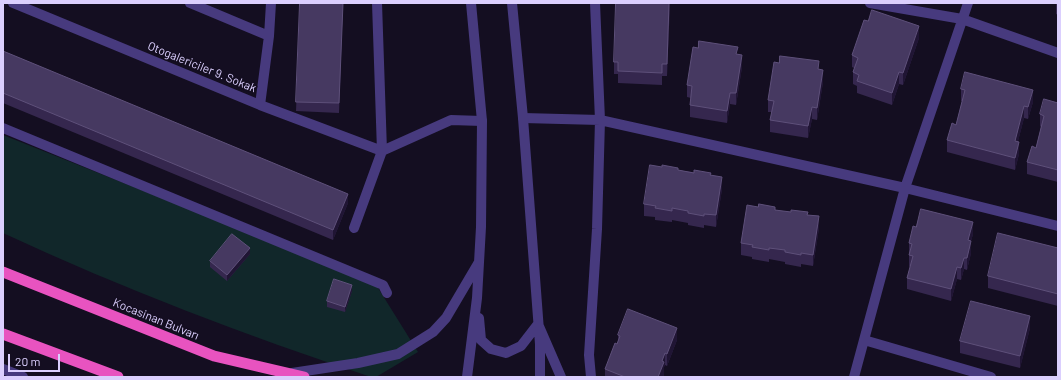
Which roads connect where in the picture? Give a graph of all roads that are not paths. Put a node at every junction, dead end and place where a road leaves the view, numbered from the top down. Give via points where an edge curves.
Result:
1 (13, 3) edge
2 (190, 3) edge
3 (270, 3) edge
4 (377, 3) edge
5 (471, 3) edge
6 (512, 3) edge
7 (595, 3) edge
8 (870, 3) edge
9 (968, 3) edge
10 (210, 7) edge
11 (962, 19) junction
12 (269, 36) junction
13 (1058, 53) edge
14 (260, 105) junction
15 (523, 118) junction
16 (600, 120) junction
17 (482, 121) junction
18 (3, 128) edge
19 (382, 151) junction
20 (905, 188) junction
21 (1058, 226) edge
22 (354, 228) dead end
23 (480, 260) junction
24 (3, 272) edge
25 (387, 293) dead end
26 (477, 298) junction
27 (538, 324) junction
28 (3, 334) edge
29 (864, 340) junction
30 (3, 369) edge
31 (290, 374) junction
32 (988, 376) edge
33 (23, 377) edge
34 (118, 377) edge
35 (304, 377) edge
36 (467, 377) edge
37 (540, 377) edge
38 (561, 377) edge
39 (591, 377) edge
40 (854, 377) edge

1 - 14 street, Otogalericiler 9. Sokak
2 - 10 street
3 - 12 street
4 - 19 street
5 - 17 street
6 - 15 street
7 - 16 street
8 - 11 street
9 - 11 street
10 - 12 street
11 - 13 street
11 - 20 street
12 - 14 street
14 - 19 street, Otogalericiler 9. Sokak
15 - 16 street
15 - 27 street
16 - 20 street
16 - 39 street via 589,355
17 - 19 street via 451,120
17 - 23 street
18 - 25 street via 383,284
19 - 22 street
20 - 21 street
20 - 29 street
23 - 26 street
23 - 31 street via 446,318 434,332 398,354
24 - 31 highway, Kocasinan Bulvarı via 214,356
26 - 27 street via 481,340 491,349 506,354 521,346
26 - 36 street
27 - 37 street
27 - 38 street
28 - 34 highway
29 - 32 street
29 - 40 street
30 - 33 street
31 - 35 highway, Kocasinan Bulvarı

